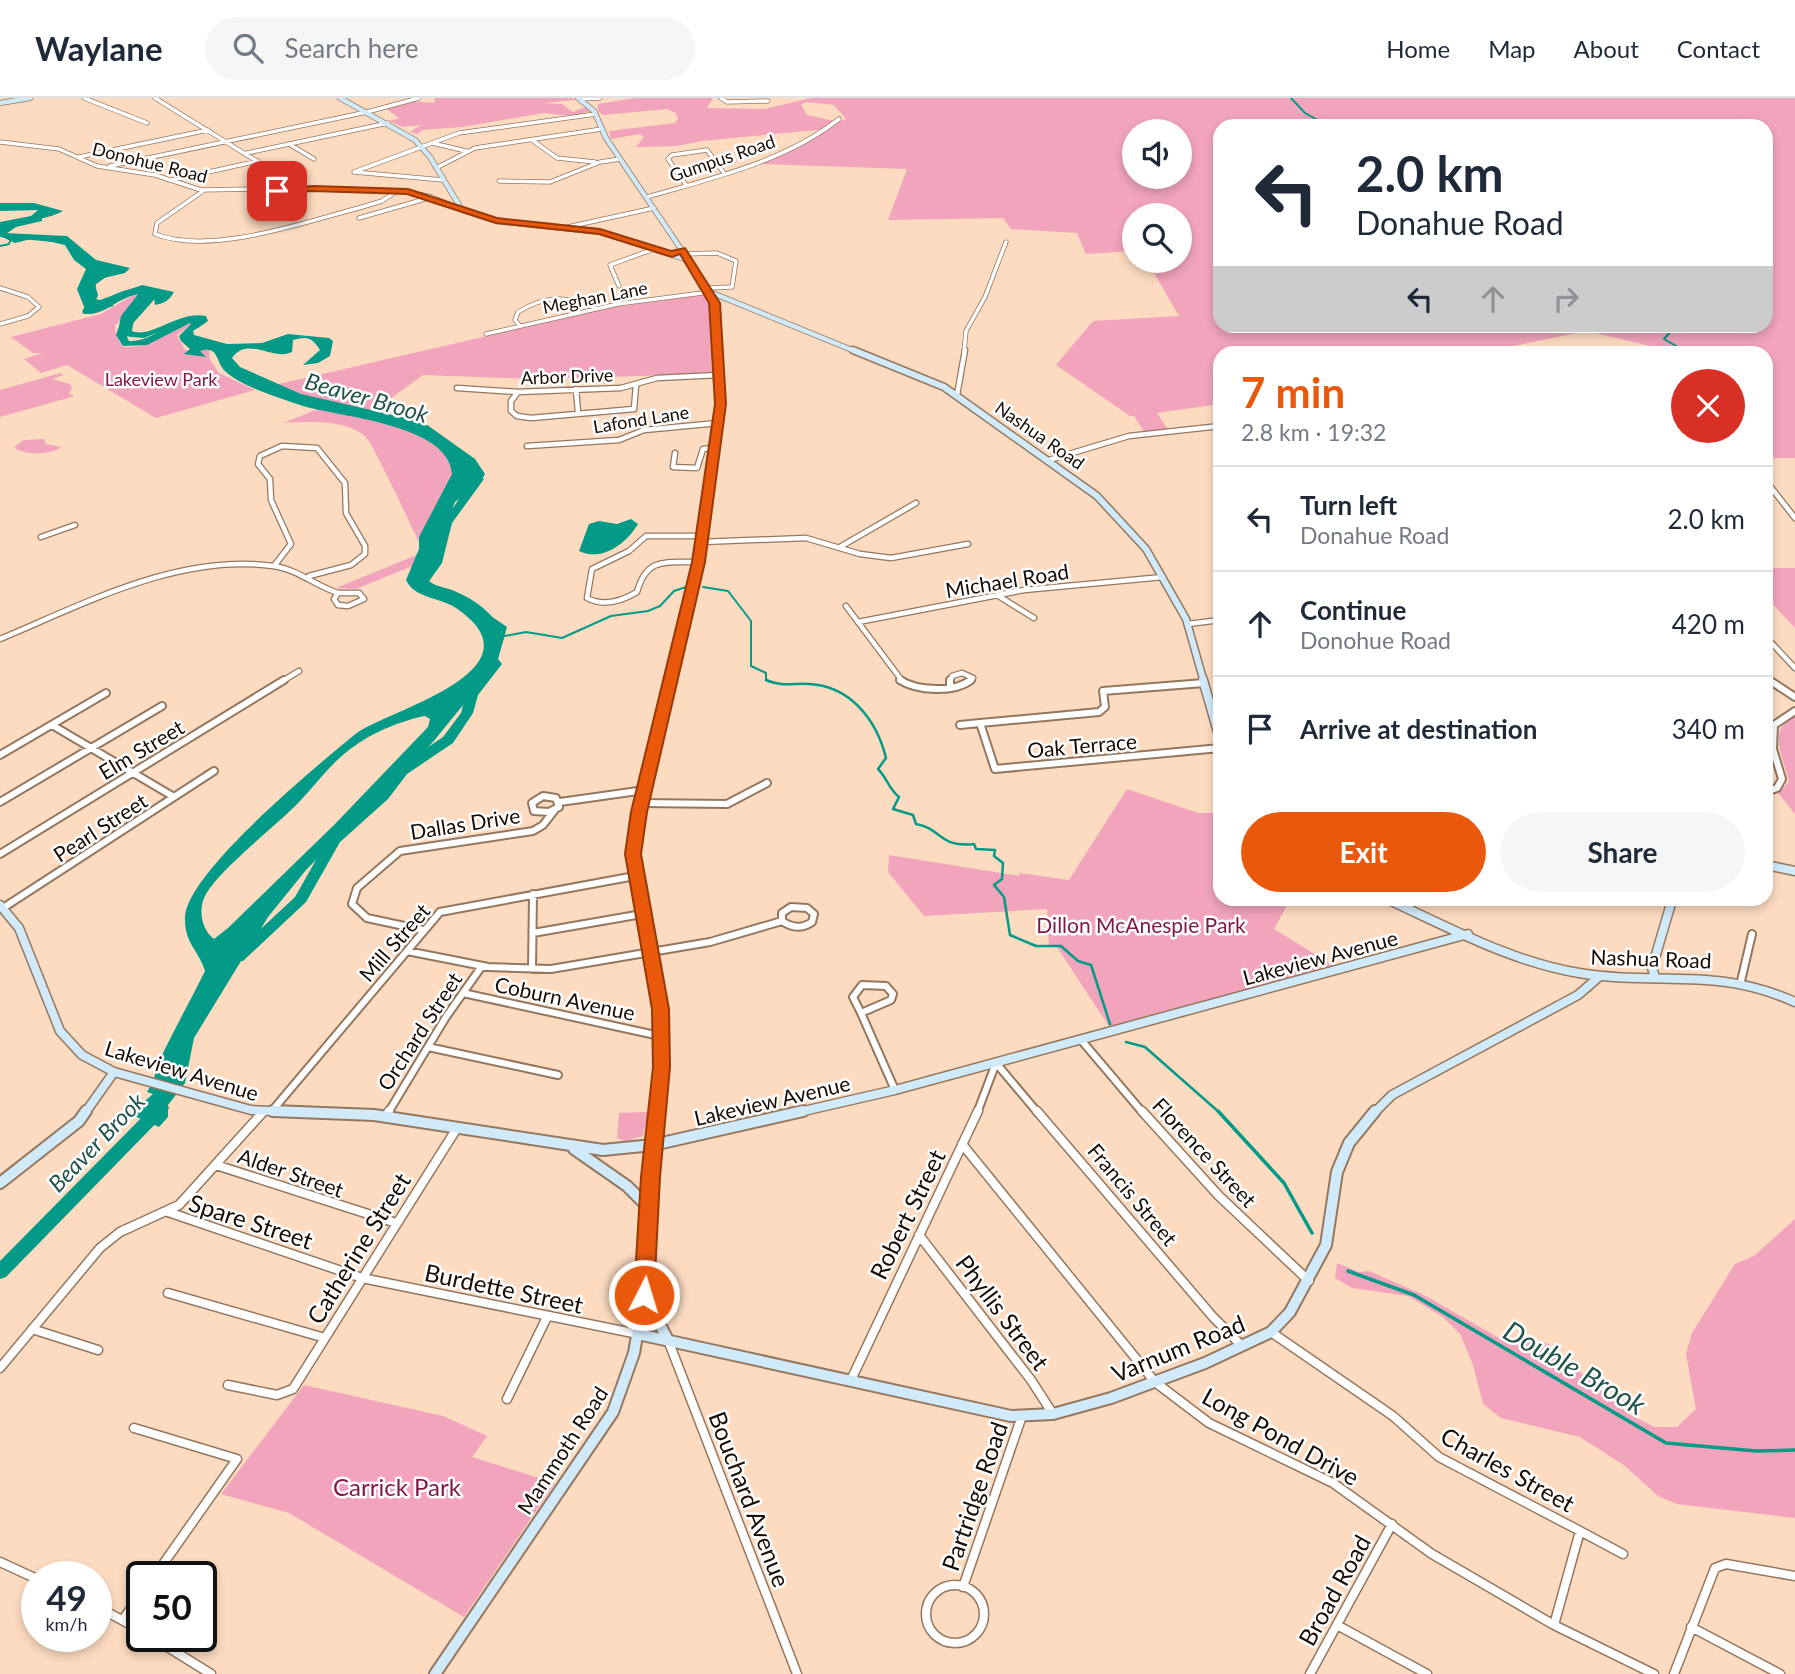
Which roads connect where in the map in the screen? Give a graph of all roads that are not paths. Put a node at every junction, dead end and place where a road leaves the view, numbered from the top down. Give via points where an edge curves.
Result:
1 (30, 98) edge
2 (84, 98) edge
3 (155, 98) edge
4 (340, 98) edge
5 (419, 98) edge
6 (600, 98) edge
7 (721, 98) edge
8 (742, 98) edge
9 (754, 98) edge
10 (579, 99) edge
11 (768, 101) dead end
12 (0, 103) edge
13 (367, 112) junction
14 (596, 114) junction
15 (839, 119) dead end
16 (147, 123) dead end
17 (388, 123) junction
18 (208, 130) junction
19 (602, 130) junction
20 (530, 139) junction
21 (228, 141) junction
22 (0, 142) edge
23 (432, 143) junction
24 (289, 144) junction
25 (421, 147) junction
26 (466, 151) junction
27 (247, 153) junction
28 (78, 158) junction
29 (314, 159) dead end
30 (621, 159) junction
31 (258, 161) junction
32 (600, 162) junction
33 (104, 167) junction
34 (436, 168) junction
35 (276, 173) dead end
36 (724, 173) junction
37 (172, 180) junction
38 (443, 180) junction
39 (499, 181) dead end
40 (686, 185) junction
41 (203, 191) junction
42 (397, 191) junction
43 (432, 197) junction
44 (647, 197) junction
45 (654, 208) junction
46 (462, 209) junction
47 (359, 218) dead end
48 (563, 228) junction
49 (1006, 242) dead end
50 (654, 249) junction
51 (683, 252) junction
52 (672, 254) junction
53 (689, 260) junction
54 (619, 286) dead end
55 (0, 288) edge
56 (709, 290) junction
57 (596, 309) junction
58 (0, 324) edge
59 (520, 326) junction
60 (486, 334) dead end
61 (719, 375) junction
62 (636, 385) junction
63 (457, 388) dead end
64 (576, 390) junction
65 (518, 392) junction
66 (957, 396) junction
67 (578, 412) junction
68 (718, 423) junction
69 (1213, 427) edge
70 (527, 446) dead end
71 (714, 448) junction
72 (675, 453) dead end
73 (1049, 460) junction
74 (1773, 491) edge
75 (916, 503) dead end
76 (1795, 518) edge
77 (75, 525) dead end
78 (41, 537) dead end
79 (701, 539) junction
80 (968, 544) dead end
81 (840, 547) junction
82 (698, 562) junction
83 (274, 566) junction
84 (308, 577) junction
85 (1163, 577) junction
86 (338, 593) junction
87 (996, 595) junction
88 (846, 606) dead end
89 (1034, 618) dead end
90 (1213, 621) edge
91 (858, 622) junction
92 (1188, 624) junction
93 (0, 639) edge
94 (1773, 644) edge
95 (1795, 668) edge
96 (299, 671) dead end
97 (1204, 682) junction
98 (1773, 683) edge
99 (950, 686) dead end
100 (106, 693) dead end
101 (1795, 697) edge
102 (162, 706) dead end
103 (1795, 711) edge
104 (1213, 714) edge
105 (980, 723) junction
106 (52, 724) junction
107 (960, 725) dead end
108 (91, 748) junction
109 (1213, 749) edge
110 (1773, 749) edge
111 (1773, 749) edge
112 (0, 755) edge
113 (214, 771) dead end
114 (133, 772) junction
115 (767, 783) dead end
116 (645, 790) junction
117 (1773, 790) edge
118 (174, 797) junction
119 (0, 802) edge
120 (559, 802) junction
121 (641, 803) junction
122 (554, 811) junction
123 (0, 854) edge
124 (1773, 866) edge
125 (1795, 871) edge
126 (635, 876) junction
127 (533, 894) junction
128 (2, 906) edge
129 (1404, 906) edge
130 (1670, 906) edge
131 (642, 914) junction
132 (782, 922) junction
133 (423, 930) junction
134 (533, 933) junction
135 (1468, 934) junction
136 (1752, 934) dead end
137 (407, 951) junction
138 (650, 951) junction
139 (482, 966) junction
140 (532, 969) junction
141 (1600, 976) junction
142 (1655, 977) junction
143 (1741, 981) junction
144 (463, 993) junction
145 (1795, 1002) edge
146 (861, 1013) junction
147 (660, 1036) junction
148 (1082, 1041) junction
149 (428, 1047) junction
150 (996, 1063) junction
151 (114, 1072) junction
152 (558, 1075) dead end
153 (895, 1090) junction
154 (267, 1113) junction
155 (386, 1116) junction
156 (457, 1128) junction
157 (962, 1144) junction
158 (653, 1145) junction
159 (572, 1147) junction
160 (216, 1165) junction
161 (0, 1184) edge
162 (649, 1208) junction
163 (168, 1212) junction
164 (396, 1223) junction
165 (919, 1235) junction
166 (362, 1278) junction
167 (1309, 1281) junction
168 (168, 1293) dead end
169 (644, 1295) junction
170 (547, 1317) junction
171 (32, 1329) junction
172 (1271, 1332) junction
173 (638, 1334) junction
174 (325, 1338) junction
175 (667, 1338) junction
176 (1243, 1347) junction
177 (98, 1350) dead end
178 (0, 1368) edge
179 (851, 1380) junction
180 (1155, 1382) junction
181 (228, 1385) dead end
182 (507, 1399) dead end
183 (1053, 1414) junction
184 (1022, 1416) junction
185 (134, 1428) dead end
186 (1392, 1524) junction
187 (1580, 1531) junction
188 (1623, 1554) dead end
189 (165, 1561) edge
190 (0, 1562) edge
191 (21, 1572) edge
192 (1795, 1576) edge
193 (963, 1587) junction
194 (112, 1613) edge
195 (126, 1615) edge
196 (124, 1618) joint
197 (1337, 1625) junction
198 (1554, 1625) junction
199 (1691, 1627) junction
200 (176, 1652) edge
201 (211, 1674) edge
202 (435, 1674) edge
203 (797, 1674) edge
204 (1310, 1674) edge
205 (1427, 1674) edge
206 (1654, 1674) edge
207 (1674, 1674) edge
208 (1780, 1674) edge

1 - 12 main road
2 - 16 street
3 - 18 street
4 - 13 main road
5 - 13 street
6 - 10 street
7 - 11 street via 727,102
8 - 9 street
10 - 14 main road, Mammoth Road
13 - 17 main road
13 - 21 street
14 - 19 main road, Mammoth Road
14 - 23 street via 464,132
15 - 36 street, Gumpus Road via 797,146
17 - 24 street
17 - 25 main road
18 - 21 street
18 - 28 street
19 - 20 street
19 - 30 main road, Mammoth Road
20 - 26 street
20 - 32 street via 564,161
21 - 27 street
21 - 33 street
22 - 28 street, Donohue Road via 56,148
23 - 25 street
23 - 26 street
24 - 27 street
24 - 29 street
25 - 34 main road
25 - 38 street via 354,172
26 - 34 street
27 - 31 street
28 - 33 street, Donohue Road
30 - 32 street
30 - 44 main road, Mammoth Road
31 - 35 street
31 - 37 street
32 - 39 street via 555,181
33 - 37 street, Donohue Road
34 - 38 main road
36 - 40 street, Gumpus Road
36 - 40 street via 707,150 671,155 667,159
37 - 41 street, Donohue Road
38 - 46 main road
40 - 44 street, Gumpus Road
41 - 42 street, Donohue Road
41 - 42 street via 156,224 155,234 173,242 256,235 382,201
42 - 43 street, Donohue Road
43 - 46 street, Donohue Road
43 - 47 street
44 - 45 main road, Mammoth Road
45 - 48 street
45 - 51 main road, Mammoth Road
46 - 48 main road via 496,221
48 - 50 main road via 600,232
49 - 66 street via 966,331
50 - 52 main road
50 - 54 street via 610,265
51 - 52 main road
51 - 53 main road, Mammoth Road
51 - 56 street, Meghan Lane via 717,253 736,261 732,287
52 - 53 main road
53 - 56 main road, Mammoth Road
55 - 58 street via 28,297 39,307 28,316
56 - 57 street, Meghan Lane
56 - 61 main road, Mammoth Road via 715,303
56 - 66 main road, Nashua Road via 908,370
57 - 59 street, Meghan Lane
57 - 59 street via 558,296 518,312 515,320
59 - 60 street, Meghan Lane
61 - 62 street, Arbor Drive via 657,378
61 - 68 main road, Mammoth Road
62 - 64 street, Arbor Drive
62 - 67 street via 634,409
63 - 65 street, Arbor Drive
64 - 65 street, Arbor Drive
64 - 67 street
65 - 67 street via 510,401 517,416
66 - 73 main road, Nashua Road
68 - 70 street, Lafond Lane via 644,429 619,440
68 - 71 main road, Mammoth Road
69 - 73 street via 1129,436
71 - 72 street via 703,449 697,468 673,467
71 - 79 main road, Mammoth Road
73 - 85 main road, Nashua Road via 1113,511
74 - 76 street
75 - 81 street
77 - 78 street
79 - 81 street via 806,538
79 - 82 main road, Mammoth Road
79 - 82 street via 646,536 629,551 592,569 587,597 600,603 620,600 636,592 642,574 650,568
80 - 81 street via 891,558
82 - 116 main road, Mammoth Road
83 - 84 street
83 - 84 street via 291,544 271,500 270,479 258,464 260,456 282,446 317,448 345,483 346,513 365,554 351,565
83 - 93 street via 225,567 152,579
84 - 86 street
85 - 87 street, Michael Road
85 - 92 main road, Nashua Road
86 - 86 street via 356,591 364,599 338,605 334,599
87 - 89 street
87 - 91 street, Michael Road
88 - 91 street
90 - 92 street
91 - 99 street via 902,682 918,687
92 - 97 main road, Nashua Road
94 - 95 street
96 - 114 street, Elm Street
97 - 104 main road, Nashua Road
97 - 105 street, Oak Terrace via 1103,691 1105,707 1098,712
98 - 101 street
100 - 106 street
102 - 108 street
103 - 110 street via 1774,724
105 - 107 street, Oak Terrace
105 - 109 street, Oak Terrace via 995,769
106 - 108 street
106 - 112 street
108 - 114 street
108 - 119 street
111 - 117 street via 1781,782
113 - 118 street, Pearl Street
114 - 118 street
114 - 123 street, Elm Street
115 - 121 street via 727,804
116 - 120 street, Dallas Drive
116 - 121 main road, Mammoth Road
118 - 128 street, Pearl Street
120 - 122 street, Dallas Drive
120 - 122 street, Dallas Drive via 543,796 531,804 538,812
121 - 126 main road, Mammoth Road via 634,833
122 - 133 street, Dallas Drive via 533,831 400,851 353,895 352,904 363,917
124 - 125 main road
126 - 127 street, Mill Street
126 - 131 main road, Mammoth Road
127 - 133 street, Mill Street via 450,908
127 - 134 street
128 - 151 main road, Lakeview Avenue via 19,928 60,1031 81,1054
129 - 135 main road, Nashua Road
130 - 142 main road via 1652,968
131 - 134 street
131 - 138 main road, Mammoth Road
132 - 132 street via 803,927 812,922 814,914 794,906 782,913
132 - 138 street via 714,941
133 - 137 street, Mill Street
134 - 140 street
135 - 141 main road, Nashua Road via 1537,963
135 - 148 main road, Lakeview Avenue
136 - 143 street
137 - 139 street
137 - 154 street, Mill Street
138 - 140 street
138 - 147 main road, Mammoth Road
139 - 140 street
139 - 144 street, Orchard Street
141 - 142 main road, Nashua Road
141 - 167 main road, Varnum Road via 1591,988 1392,1095 1377,1109 1349,1143 1337,1172 1326,1245
142 - 143 main road, Nashua Road via 1703,975
143 - 145 main road, Nashua Road
144 - 147 street, Coburn Avenue
144 - 149 street, Orchard Street
146 - 146 street via 853,997 862,985 886,986 893,993 891,1000
146 - 153 street
147 - 158 main road, Mammoth Road via 662,1067
148 - 150 main road, Lakeview Avenue
148 - 167 street, Florence Street via 1248,1226
149 - 152 street
149 - 155 street, Orchard Street
150 - 153 main road, Lakeview Avenue
150 - 157 street, Robert Street
150 - 176 street, Francis Street
151 - 154 main road, Lakeview Avenue
151 - 161 main road via 79,1121
153 - 158 main road, Lakeview Avenue
154 - 155 main road, Lakeview Avenue
154 - 160 street, Mill Street
155 - 156 main road, Lakeview Avenue
156 - 159 main road, Lakeview Avenue
156 - 164 street, Catherine Street
157 - 165 street, Robert Street
157 - 180 street, Long Pond Drive
158 - 159 main road, Lakeview Avenue via 612,1150
158 - 162 main road, Mammoth Road
159 - 162 main road via 627,1186
160 - 163 street, Mill Street
160 - 164 street, Alder Street
162 - 169 main road, Mammoth Road
163 - 166 street, Spare Street
163 - 171 street via 128,1227 106,1242
164 - 166 street, Catherine Street
165 - 179 street, Robert Street
165 - 183 street, Phyllis Street
166 - 170 street, Burdette Street
166 - 174 street, Catherine Street
167 - 172 main road, Varnum Road
168 - 174 street
169 - 173 main road, Mammoth Road
169 - 175 main road
170 - 173 street, Burdette Street
170 - 182 street
171 - 177 street
171 - 178 street
172 - 176 main road, Varnum Road
172 - 187 street, Charles Street via 1393,1416 1439,1457
173 - 175 main road, Varnum Road
173 - 202 main road, Mammoth Road via 626,1383 613,1412
174 - 181 street, Catherine Street via 293,1389 277,1395
175 - 179 main road, Varnum Road
175 - 203 street, Bouchard Avenue
176 - 180 main road, Varnum Road
179 - 184 main road, Varnum Road
180 - 183 main road, Varnum Road
180 - 186 street, Long Pond Drive via 1209,1423 1333,1483
183 - 184 main road, Varnum Road
184 - 193 street, Partridge Road
185 - 189 street via 237,1459
186 - 197 street, Broad Road
186 - 198 street, Long Pond Drive via 1432,1554
187 - 188 street
187 - 198 street, Charles Street
190 - 191 street
192 - 199 street via 1726,1564 1715,1568
193 - 193 street, Partridge Road via 939,1590 925,1608 930,1630 946,1640 966,1640 984,1625 987,1613 983,1602
194 - 196 street
195 - 196 street
197 - 204 street, Broad Road
197 - 205 street
198 - 206 street, Long Pond Drive
199 - 207 street
199 - 208 street
200 - 201 street

